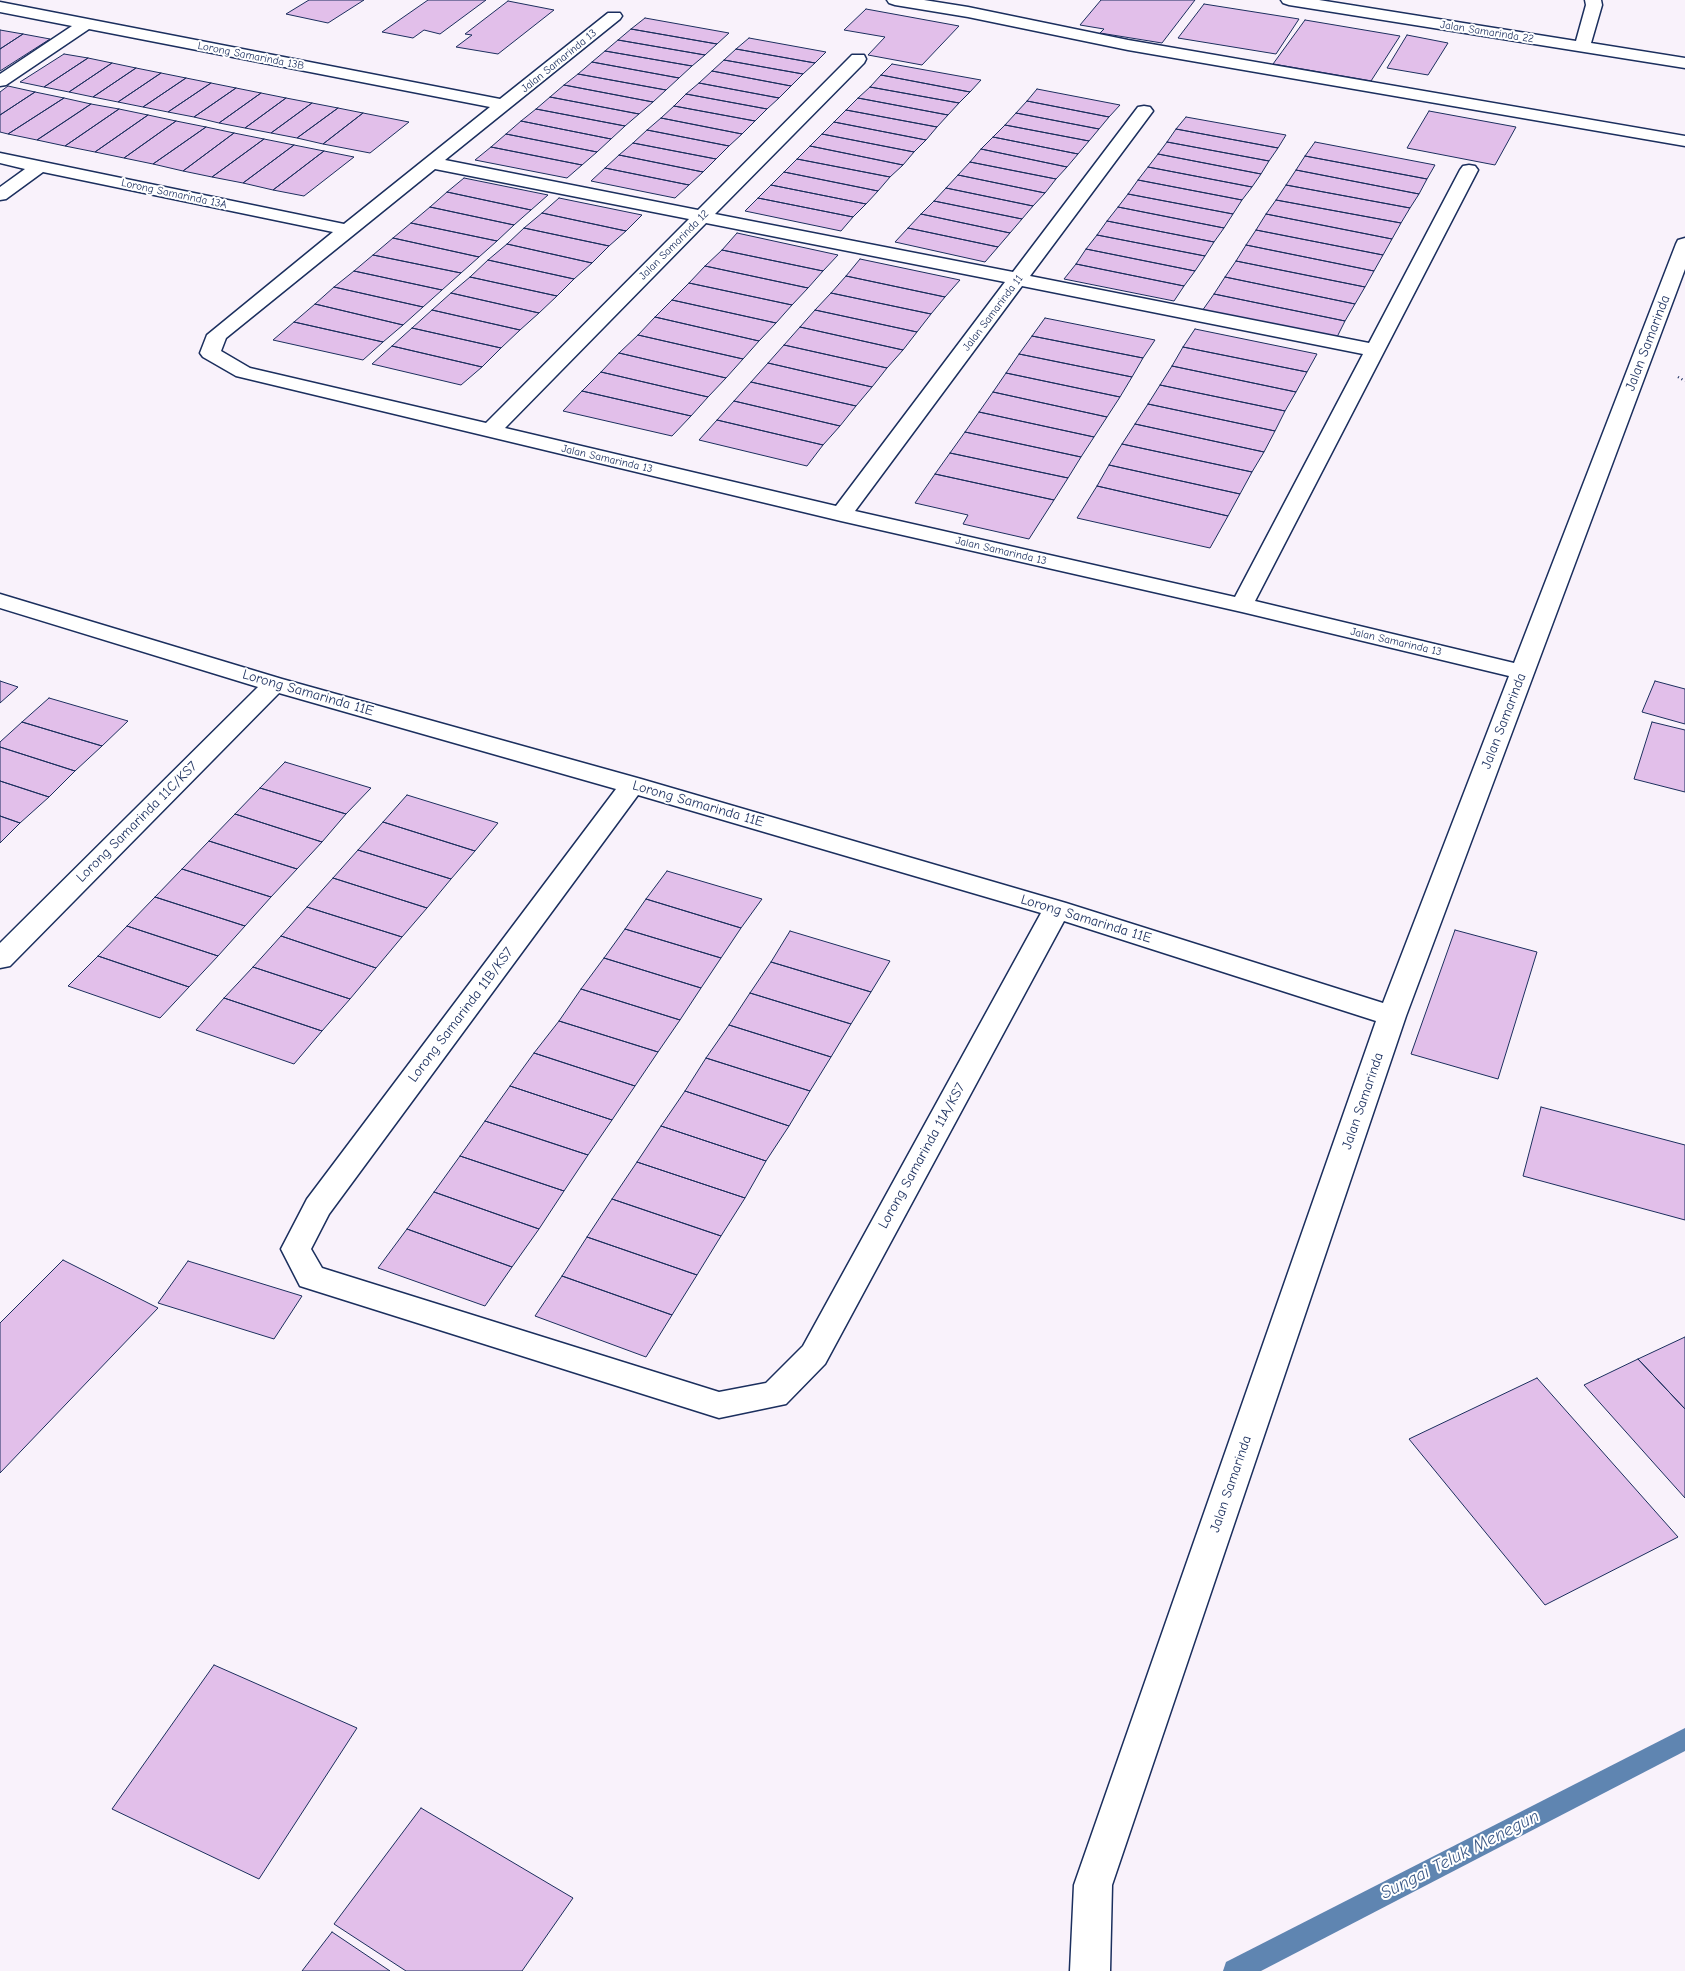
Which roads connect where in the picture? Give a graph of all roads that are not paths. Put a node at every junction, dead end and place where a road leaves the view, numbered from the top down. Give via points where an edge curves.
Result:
1 (895, 0) edge
2 (1289, 0) edge
3 (1593, 0) edge
4 (10, 6) edge
5 (614, 16) dead end
6 (86, 24) junction
7 (1582, 47) junction
8 (858, 59) dead end
9 (1685, 63) edge
10 (0, 81) edge
11 (503, 106) junction
12 (1144, 110) dead end
13 (1678, 140) edge
14 (0, 158) edge
15 (432, 163) junction
16 (40, 166) junction
17 (1469, 170) dead end
18 (0, 195) edge
19 (703, 215) junction
20 (348, 230) junction
21 (1685, 244) edge
22 (1019, 279) junction
23 (1375, 350) junction
24 (490, 431) junction
25 (841, 514) junction
26 (0, 600) edge
27 (1242, 605) junction
28 (1523, 672) junction
29 (274, 684) junction
30 (632, 784) junction
31 (1057, 909) junction
32 (0, 959) edge
33 (1392, 1016) junction
34 (775, 1395) joint
35 (1090, 1971) edge

1 - 13 street via 1138,46
2 - 7 street, Jalan Samarinda 22
3 - 7 street
4 - 6 street, Lorong Samarinda 13B
5 - 11 street, Jalan Samarinda 13
6 - 10 street
6 - 11 street, Lorong Samarinda 13B
7 - 9 street, Jalan Samarinda 22
8 - 19 street, Jalan Samarinda 12
11 - 15 street, Jalan Samarinda 13
12 - 22 street, Jalan Samarinda 11
14 - 16 street, Lorong Samarinda 13A
15 - 19 street
15 - 20 street, Jalan Samarinda 13
16 - 18 street
16 - 20 street, Lorong Samarinda 13A
17 - 23 street
19 - 22 street
19 - 24 street, Jalan Samarinda 12
20 - 24 street, Jalan Samarinda 13 via 217,334 210,354 244,372
21 - 28 street, Jalan Samarinda
22 - 23 street
22 - 25 street, Jalan Samarinda 11
23 - 27 street
24 - 25 street, Jalan Samarinda 13
25 - 27 street, Jalan Samarinda 13
26 - 29 street, Lorong Samarinda 11E
27 - 28 street, Jalan Samarinda 13
28 - 33 street, Jalan Samarinda
29 - 30 street, Lorong Samarinda 11E
29 - 32 street, Lorong Samarinda 11C/KS7
30 - 31 street, Lorong Samarinda 11E
30 - 34 street, Lorong Samarinda 11B/KS7 via 318,1207 296,1249 311,1276 719,1405
31 - 33 street, Lorong Samarinda 11E
31 - 34 street, Lorong Samarinda 11A/KS7 via 814,1355
33 - 35 street, Jalan Samarinda via 1093,1885

